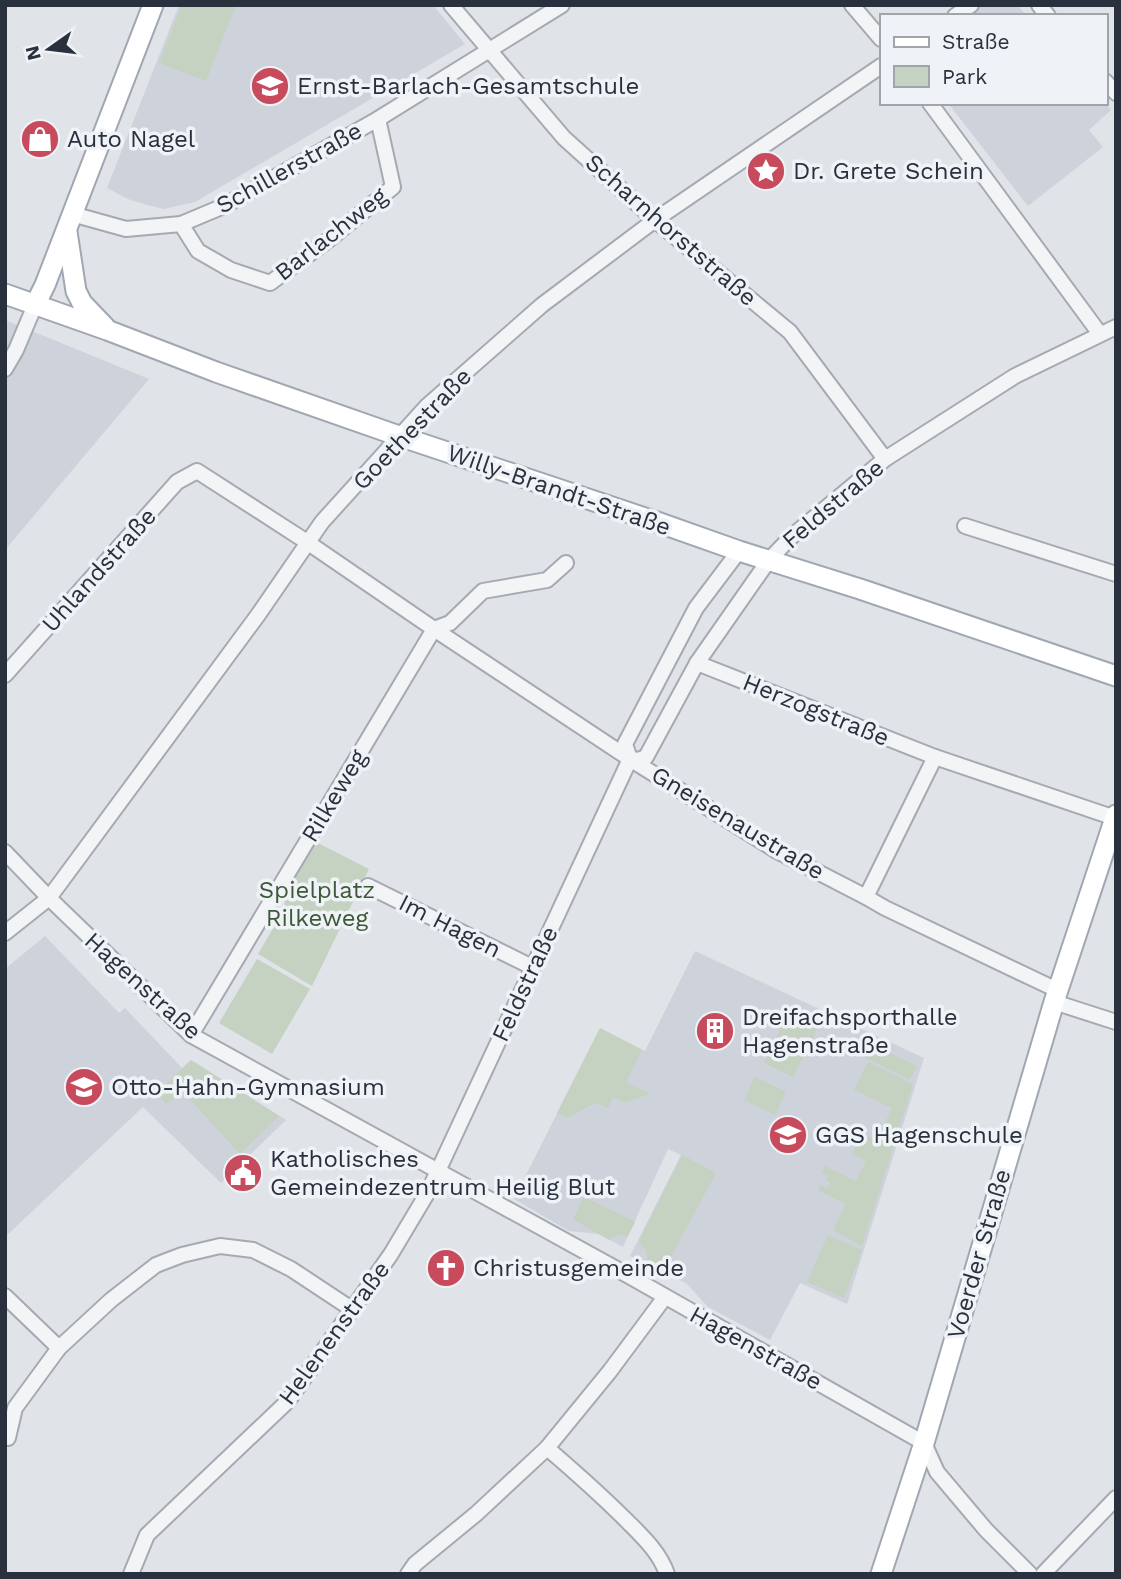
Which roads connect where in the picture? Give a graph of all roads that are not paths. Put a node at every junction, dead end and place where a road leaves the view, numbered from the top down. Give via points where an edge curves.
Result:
1 (153, 5) edge
2 (451, 5) edge
3 (562, 5) edge
4 (852, 5) edge
5 (880, 38) edge
6 (488, 50) junction
7 (880, 67) edge
8 (931, 105) edge
9 (378, 118) junction
10 (655, 219) junction
11 (69, 221) junction
12 (181, 224) junction
13 (5, 294) edge
14 (35, 305) junction
15 (1116, 327) edge
16 (107, 330) junction
17 (1100, 334) junction
18 (5, 369) edge
19 (399, 436) junction
20 (885, 459) junction
21 (197, 471) joint
22 (965, 526) dead end
23 (307, 542) junction
24 (739, 551) junction
25 (769, 560) junction
26 (566, 563) dead end
27 (1116, 574) edge
28 (434, 629) junction
29 (697, 663) junction
30 (5, 675) edge
31 (1116, 676) edge
32 (935, 757) junction
33 (630, 759) junction
34 (1115, 816) edge
35 (5, 852) edge
36 (368, 886) dead end
37 (866, 897) junction
38 (49, 898) junction
39 (5, 933) edge
40 (532, 967) junction
41 (1055, 996) junction
42 (1116, 1022) edge
43 (191, 1035) junction
44 (438, 1171) junction
45 (5, 1296) edge
46 (665, 1297) junction
47 (353, 1310) junction
48 (59, 1348) junction
49 (8, 1438) dead end
50 (924, 1443) junction
51 (547, 1448) junction
52 (1116, 1498) edge
53 (131, 1574) edge
54 (408, 1574) edge
55 (667, 1574) edge
56 (880, 1574) edge
57 (1030, 1574) edge
58 (1043, 1574) edge

1 - 11 main road
2 - 6 street, Scharnhorststraße
3 - 6 street, Schillerstraße
4 - 5 street
6 - 9 street, Schillerstraße
6 - 10 street, Scharnhorststraße via 564,138
7 - 10 street, Goethestraße
8 - 17 street
9 - 12 street, Schillerstraße via 224,206
9 - 12 street, Barlachweg via 393,187 270,283 231,270 198,251
10 - 19 street, Goethestraße via 542,305
10 - 20 street, Scharnhorststraße via 790,332
11 - 12 street, Schillerstraße via 126,229
11 - 14 main road
11 - 16 main road via 76,291
13 - 14 main road, Willy-Brandt-Straße
14 - 16 main road, Willy-Brandt-Straße
14 - 18 street
15 - 17 street, Feldstraße
16 - 19 main road, Willy-Brandt-Straße
17 - 20 street, Feldstraße via 1015,376
19 - 23 street, Goethestraße
19 - 24 main road, Willy-Brandt-Straße
20 - 25 street, Feldstraße via 790,537
21 - 23 street, Gneisenaustraße
21 - 30 street, Uhlandstraße via 177,482
22 - 27 street
23 - 28 street, Gneisenaustraße
23 - 38 street, Goethestraße
24 - 25 main road, Willy-Brandt-Straße
24 - 33 street, Feldstraße via 696,608 631,731 625,744
25 - 29 street, Feldstraße
25 - 31 main road, Willy-Brandt-Straße
26 - 28 street via 547,580 482,591 450,623
28 - 33 street, Gneisenaustraße
28 - 43 street, Rilkeweg
29 - 32 street, Herzogstraße
29 - 33 street, Feldstraße via 646,757
32 - 34 street, Herzogstraße
32 - 37 street
33 - 37 street, Gneisenaustraße via 777,851
33 - 40 street, Feldstraße
34 - 41 main road, Voerder Straße
35 - 38 street, Hagenstraße
36 - 40 street, Im Hagen
37 - 41 street, Gneisenaustraße
38 - 39 street, Goethestraße
38 - 43 street, Hagenstraße
40 - 44 street, Feldstraße
41 - 42 street, Gneisenaustraße
41 - 50 main road, Voerder Straße
43 - 44 street, Hagenstraße
44 - 46 street, Hagenstraße
44 - 47 street, Helenenstraße
45 - 48 street
46 - 50 street, Hagenstraße
46 - 51 street
47 - 48 street via 253,1250 220,1247 156,1265
47 - 53 street, Helenenstraße via 288,1401 147,1535
48 - 49 street via 15,1408
50 - 56 main road, Voerder Straße
50 - 57 street via 937,1472
51 - 54 street
51 - 55 street via 643,1537
52 - 58 street

